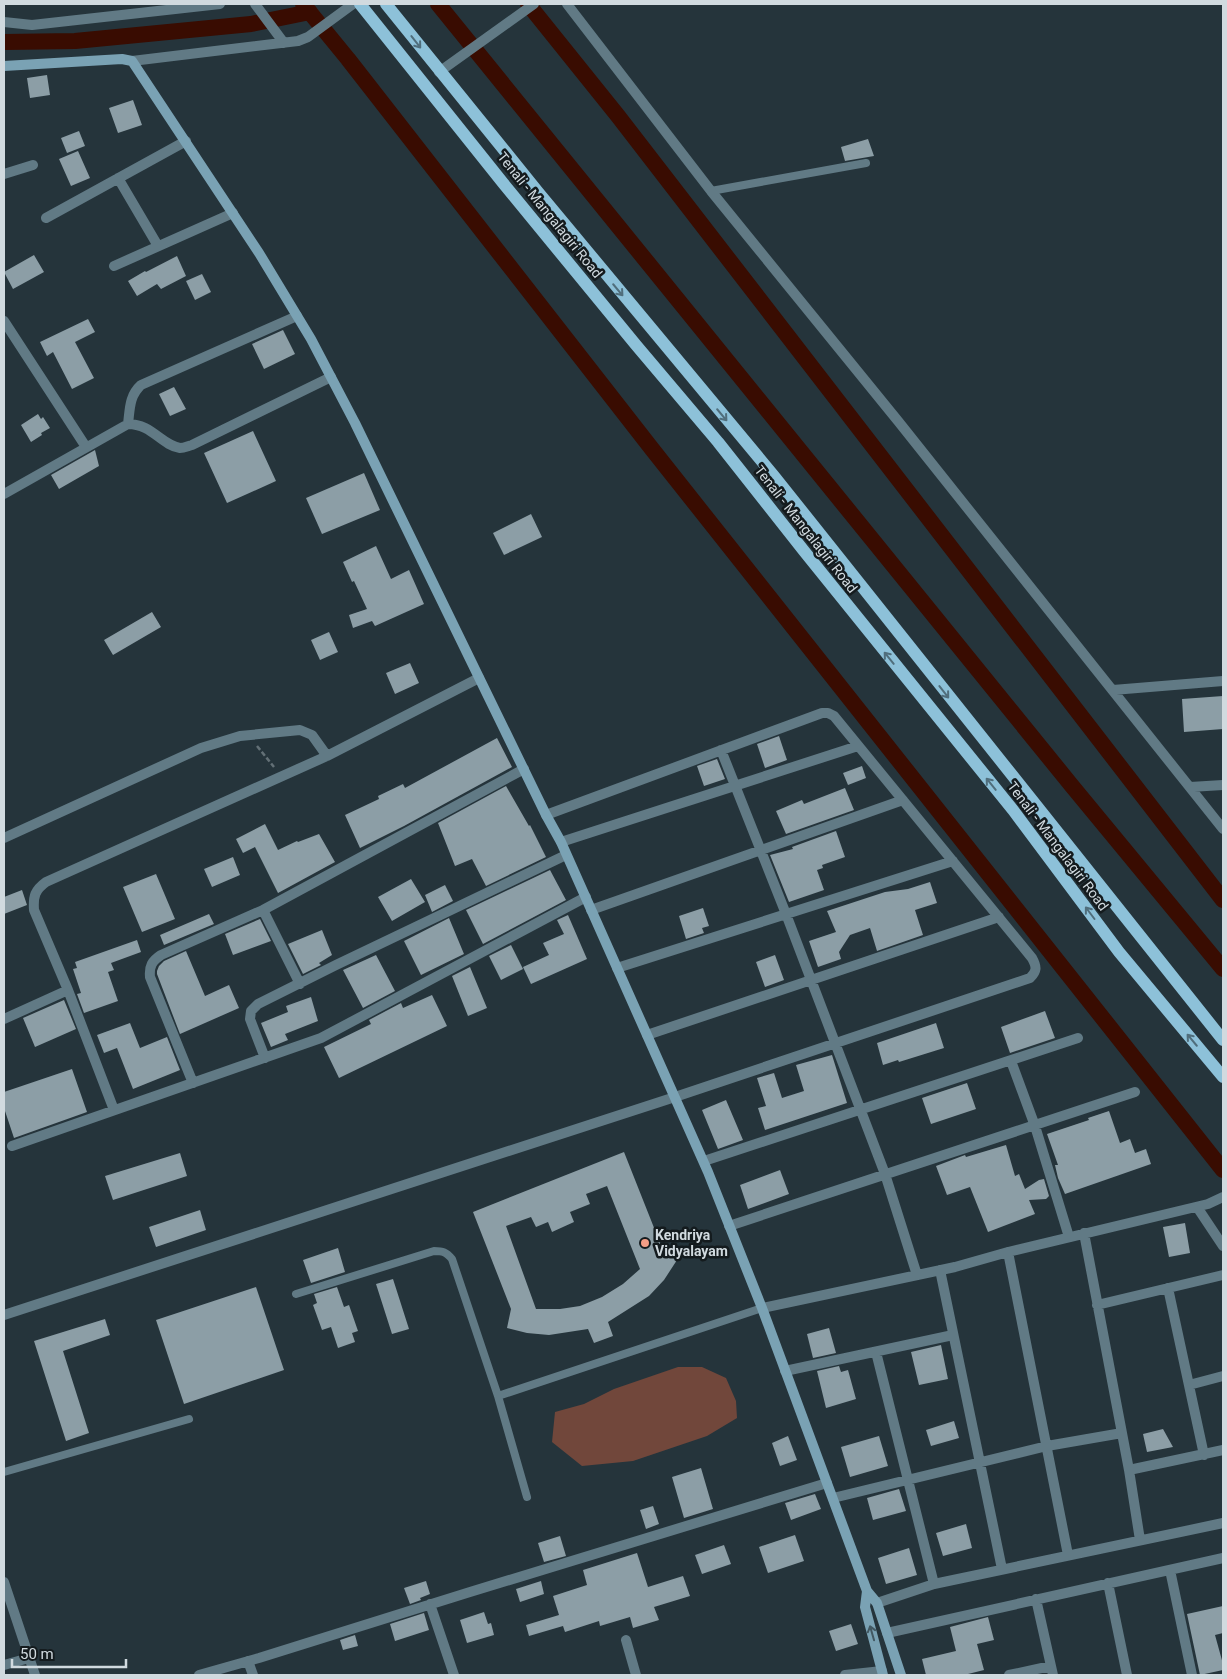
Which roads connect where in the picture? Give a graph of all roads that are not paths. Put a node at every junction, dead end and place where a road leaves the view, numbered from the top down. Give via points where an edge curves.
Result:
1 (220, 4) edge
2 (255, 4) edge
3 (353, 4) edge
4 (360, 4) edge
5 (386, 4) edge
6 (534, 4) edge
7 (567, 4) edge
8 (4, 22) edge
9 (284, 43) junction
10 (132, 61) junction
11 (4, 66) edge
12 (439, 72) junction
13 (186, 141) junction
14 (866, 163) dead end
15 (33, 165) dead end
16 (4, 174) edge
17 (118, 178) junction
18 (711, 190) junction
19 (233, 213) junction
20 (46, 218) dead end
21 (158, 246) junction
22 (114, 266) dead end
23 (297, 316) junction
24 (4, 321) edge
25 (331, 377) junction
26 (128, 424) junction
27 (86, 447) junction
28 (4, 494) edge
29 (479, 678) junction
30 (1223, 681) edge
31 (1113, 690) junction
32 (858, 746) junction
33 (721, 750) junction
34 (328, 756) junction
35 (524, 769) junction
36 (1223, 785) edge
37 (736, 786) junction
38 (1190, 787) junction
39 (902, 800) junction
40 (546, 815) junction
41 (1223, 829) edge
42 (4, 838) edge
43 (561, 842) junction
44 (761, 850) junction
45 (566, 855) junction
46 (953, 861) junction
47 (586, 897) junction
48 (263, 910) junction
49 (591, 910) junction
50 (786, 914) junction
51 (999, 917) junction
52 (617, 968) junction
53 (811, 980) junction
54 (300, 984) junction
55 (68, 990) junction
56 (4, 1019) edge
57 (647, 1035) junction
58 (1078, 1038) dead end
59 (1223, 1040) edge
60 (836, 1044) junction
61 (265, 1058) junction
62 (1011, 1061) junction
63 (1223, 1077) edge
64 (193, 1083) junction
65 (1135, 1092) dead end
66 (675, 1097) junction
67 (860, 1109) junction
68 (114, 1110) junction
69 (1035, 1126) junction
70 (12, 1146) dead end
71 (704, 1161) junction
72 (885, 1174) junction
73 (1223, 1197) edge
74 (1197, 1207) junction
75 (729, 1226) junction
76 (1084, 1233) junction
77 (1070, 1236) junction
78 (1223, 1246) edge
79 (1008, 1252) junction
80 (940, 1270) junction
81 (917, 1275) junction
82 (1223, 1275) edge
83 (1168, 1288) junction
84 (296, 1294) dead end
85 (1098, 1305) junction
86 (762, 1308) junction
87 (4, 1315) edge
88 (953, 1335) junction
89 (876, 1352) junction
90 (785, 1371) junction
91 (1223, 1376) edge
92 (1189, 1385) junction
93 (498, 1396) junction
94 (189, 1419) dead end
95 (1122, 1433) junction
96 (1046, 1446) junction
97 (1223, 1450) edge
98 (1204, 1455) junction
99 (979, 1463) junction
100 (1129, 1470) junction
101 (4, 1472) edge
102 (908, 1480) junction
103 (827, 1483) junction
104 (527, 1497) dead end
105 (833, 1498) junction
106 (1223, 1523) edge
107 (1140, 1540) junction
108 (1068, 1555) junction
109 (1223, 1558) edge
110 (1002, 1569) junction
111 (1170, 1570) junction
112 (4, 1582) edge
113 (1108, 1583) junction
114 (934, 1584) junction
115 (867, 1591) junction
116 (1036, 1599) junction
117 (878, 1603) junction
118 (430, 1604) junction
119 (887, 1633) junction
120 (626, 1640) dead end
121 (29, 1658) junction
122 (248, 1662) junction
123 (4, 1665) edge
124 (1052, 1671) edge
125 (882, 1673) edge
126 (252, 1674) edge
127 (35, 1675) edge
128 (199, 1675) edge
129 (454, 1675) edge
130 (636, 1675) edge
131 (845, 1675) edge
132 (901, 1675) edge
133 (1009, 1675) edge
134 (1127, 1675) edge
135 (1192, 1675) edge

1 - 8 street via 32,25
2 - 9 street
3 - 9 street via 308,37
63 -> 4 main road, Tenali - Mangalagiri Road via 1119,952 1012,810 718,442 503,183
5 -> 12 main road
6 - 12 street
7 - 18 street
9 - 10 street
10 - 11 main road
10 - 13 main road
12 -> 59 main road via 779,483
13 - 17 street
13 - 19 main road
14 - 18 lane
15 - 16 street
17 - 20 street
17 - 21 street
18 - 31 street
19 - 21 street
19 - 23 main road
21 - 22 street
23 - 25 main road
23 - 26 street via 141,385 131,399
24 - 27 street
25 - 26 street via 182,448 144,426
25 - 29 main road
26 - 27 street
27 - 28 street
29 - 34 street
29 - 35 main road
30 - 31 street
31 - 38 street
32 - 33 street via 834,716 822,713
32 - 37 street
32 - 39 street
33 - 37 street
33 - 40 street
34 - 42 street via 307,731 248,734 210,744
34 - 55 street via 36,889 34,910
35 - 40 main road
35 - 48 street
36 - 38 street
37 - 43 street
37 - 44 street
38 - 41 street
39 - 44 street
39 - 46 street
40 - 43 main road
43 - 45 main road
44 - 49 street
44 - 50 street
45 - 47 main road
45 - 54 street
46 - 50 street
46 - 51 street
47 - 49 main road
47 - 61 street via 321,1038
48 - 54 street
48 - 64 street via 161,955 153,960 149,969
49 - 52 main road
50 - 52 street
50 - 53 street
51 - 53 street
51 - 60 street via 1036,965 1036,972 1030,978
52 - 57 main road
53 - 57 street
53 - 60 street
54 - 61 street via 258,1004 251,1011 250,1019
55 - 56 street
55 - 68 street
57 - 66 main road
58 - 62 street
60 - 66 street
60 - 67 street
61 - 64 street
62 - 67 street
62 - 69 street
64 - 68 street
65 - 69 street
66 - 71 main road
66 - 87 street
67 - 71 street
67 - 72 street
68 - 70 street
69 - 72 street
69 - 77 street
71 - 75 main road
72 - 75 street
72 - 81 street
73 - 74 street
74 - 76 street
74 - 78 street
75 - 86 main road
76 - 77 street
76 - 85 street
77 - 79 street
79 - 80 street
79 - 96 street
80 - 81 street
80 - 88 street
81 - 86 street
82 - 83 street
83 - 85 street
83 - 92 street
84 - 93 lane via 434,1252 448,1254
85 - 95 street
86 - 90 main road
86 - 93 lane
88 - 89 street
88 - 99 street
89 - 90 street
89 - 102 street
90 - 103 main road
91 - 92 street
92 - 98 street
93 - 104 lane
94 - 101 lane
95 - 96 street
95 - 100 street
96 - 99 street
96 - 108 street
97 - 98 street
98 - 100 street
99 - 102 street
99 - 110 street
100 - 107 street
102 - 105 street
102 - 114 street
103 - 105 main road
103 - 118 street
105 - 115 main road
106 - 107 street
107 - 108 street
108 - 110 street
109 - 111 street
110 - 114 street
111 - 113 street
111 - 135 street
112 - 121 street
113 - 116 street
113 - 134 street
114 - 117 street
115 - 117 main road
125 -> 115 main road via 865,1607
116 - 119 street
116 - 124 street
117 - 119 main road
118 - 122 street
118 - 129 street
119 - 132 main road
120 - 130 street
121 - 123 street
121 - 127 street
122 - 126 street
122 - 128 street
124 - 133 street
125 - 131 street

